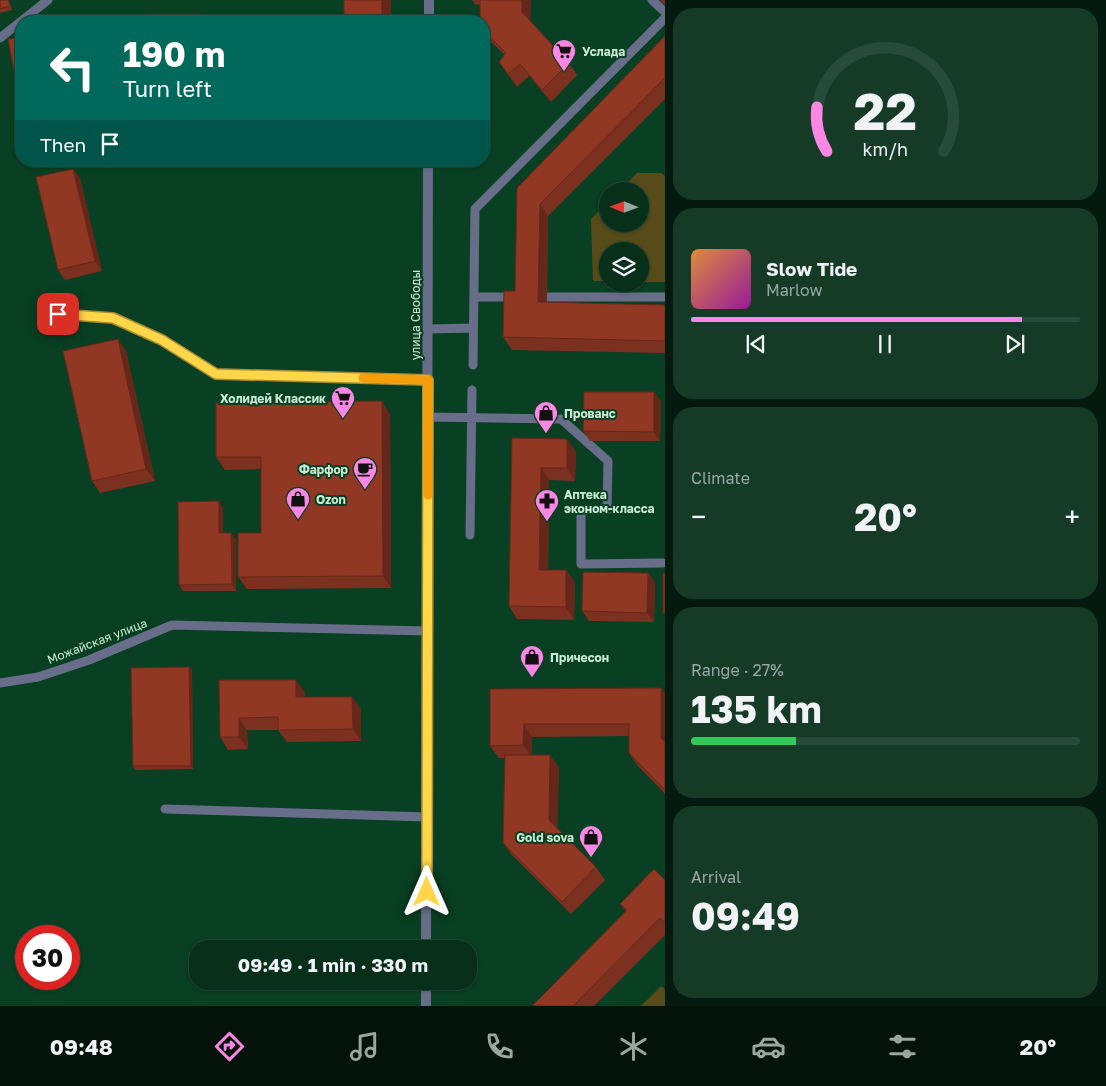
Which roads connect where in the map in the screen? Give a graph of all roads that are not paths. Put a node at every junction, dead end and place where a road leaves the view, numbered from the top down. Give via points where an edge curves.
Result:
1 (48, 0) edge
2 (429, 0) edge
3 (652, 0) edge
4 (665, 12) edge
5 (29, 15) edge
6 (429, 15) edge
7 (665, 18) edge
8 (15, 26) edge
9 (0, 38) edge
10 (428, 167) edge
11 (474, 297) junction
12 (524, 297) edge
13 (547, 297) dead end
14 (665, 297) edge
15 (58, 314) dead end
16 (474, 328) junction
17 (428, 329) junction
18 (473, 365) dead end
19 (428, 380) junction
20 (472, 390) dead end
21 (427, 417) junction
22 (472, 417) junction
23 (470, 535) dead end
24 (663, 563) dead end
25 (427, 631) junction
26 (0, 683) edge
27 (166, 809) dead end
28 (427, 817) junction
29 (426, 940) edge
30 (426, 990) edge
31 (426, 1006) edge

1 - 5 lane
2 - 6 street
3 - 4 lane
7 - 11 lane via 475,209
8 - 9 lane
10 - 17 street, улица Свободы
11 - 12 lane
11 - 16 lane
13 - 14 lane
15 - 19 lane via 113,318 162,340 216,374
16 - 17 lane
16 - 18 lane
17 - 19 street, улица Свободы
19 - 21 street, улица Свободы
20 - 22 lane
21 - 22 lane
21 - 25 street, улица Свободы
22 - 23 lane
22 - 24 lane via 561,419 608,461 607,510 581,510 581,564
25 - 26 lane, Можайская улица via 172,625 89,660 38,677
25 - 28 street, улица Свободы
27 - 28 lane
28 - 29 street, улица Свободы
30 - 31 street

